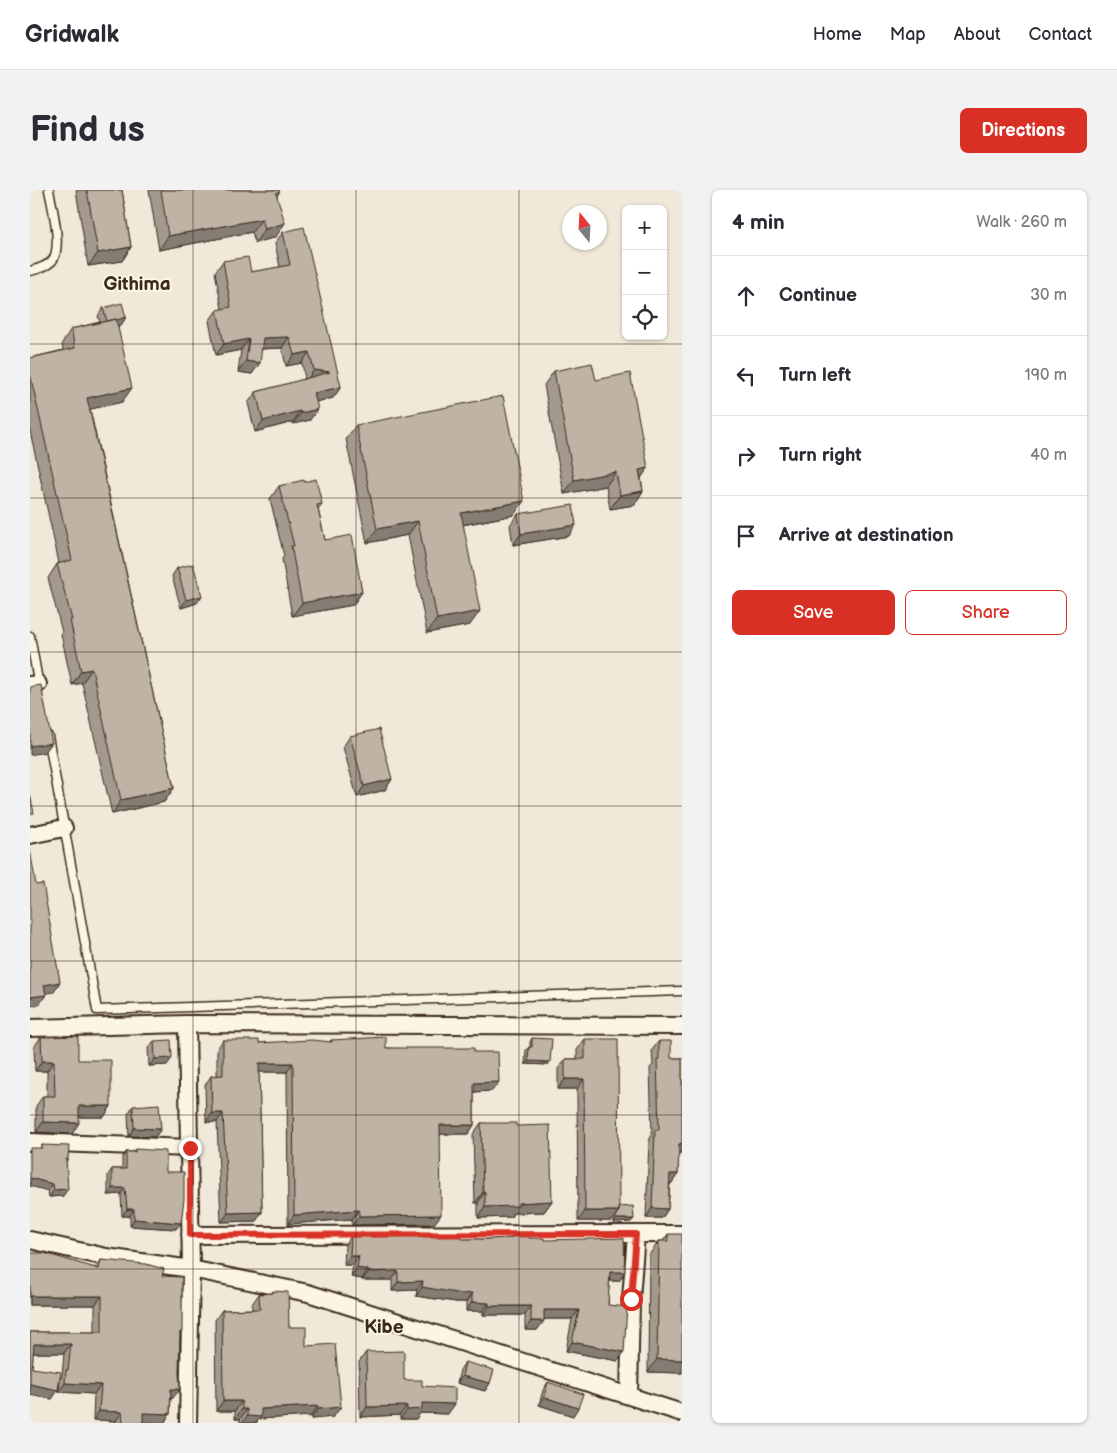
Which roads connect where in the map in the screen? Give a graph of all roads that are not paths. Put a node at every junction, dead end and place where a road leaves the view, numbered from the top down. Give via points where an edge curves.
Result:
1 (49, 190) edge
2 (30, 271) edge
3 (30, 636) edge
4 (36, 688) edge
5 (47, 732) edge
6 (64, 828) junction
7 (30, 835) edge
8 (682, 991) edge
9 (187, 1024) junction
10 (682, 1026) edge
11 (30, 1028) edge
12 (30, 1142) edge
13 (190, 1148) junction
14 (636, 1234) junction
15 (682, 1234) edge
16 (190, 1235) junction
17 (30, 1240) edge
18 (192, 1269) junction
19 (629, 1396) junction
20 (682, 1413) edge
21 (192, 1422) edge

1 - 2 lane via 56,230 56,255 43,267
3 - 4 lane
5 - 6 lane
6 - 7 street
6 - 8 lane via 97,1010
9 - 10 street
9 - 11 street
9 - 13 street
12 - 13 street
13 - 16 street
14 - 15 street
14 - 16 street
14 - 19 street
16 - 18 street
17 - 18 street via 106,1257
18 - 19 street via 308,1293
18 - 21 street
19 - 20 street

